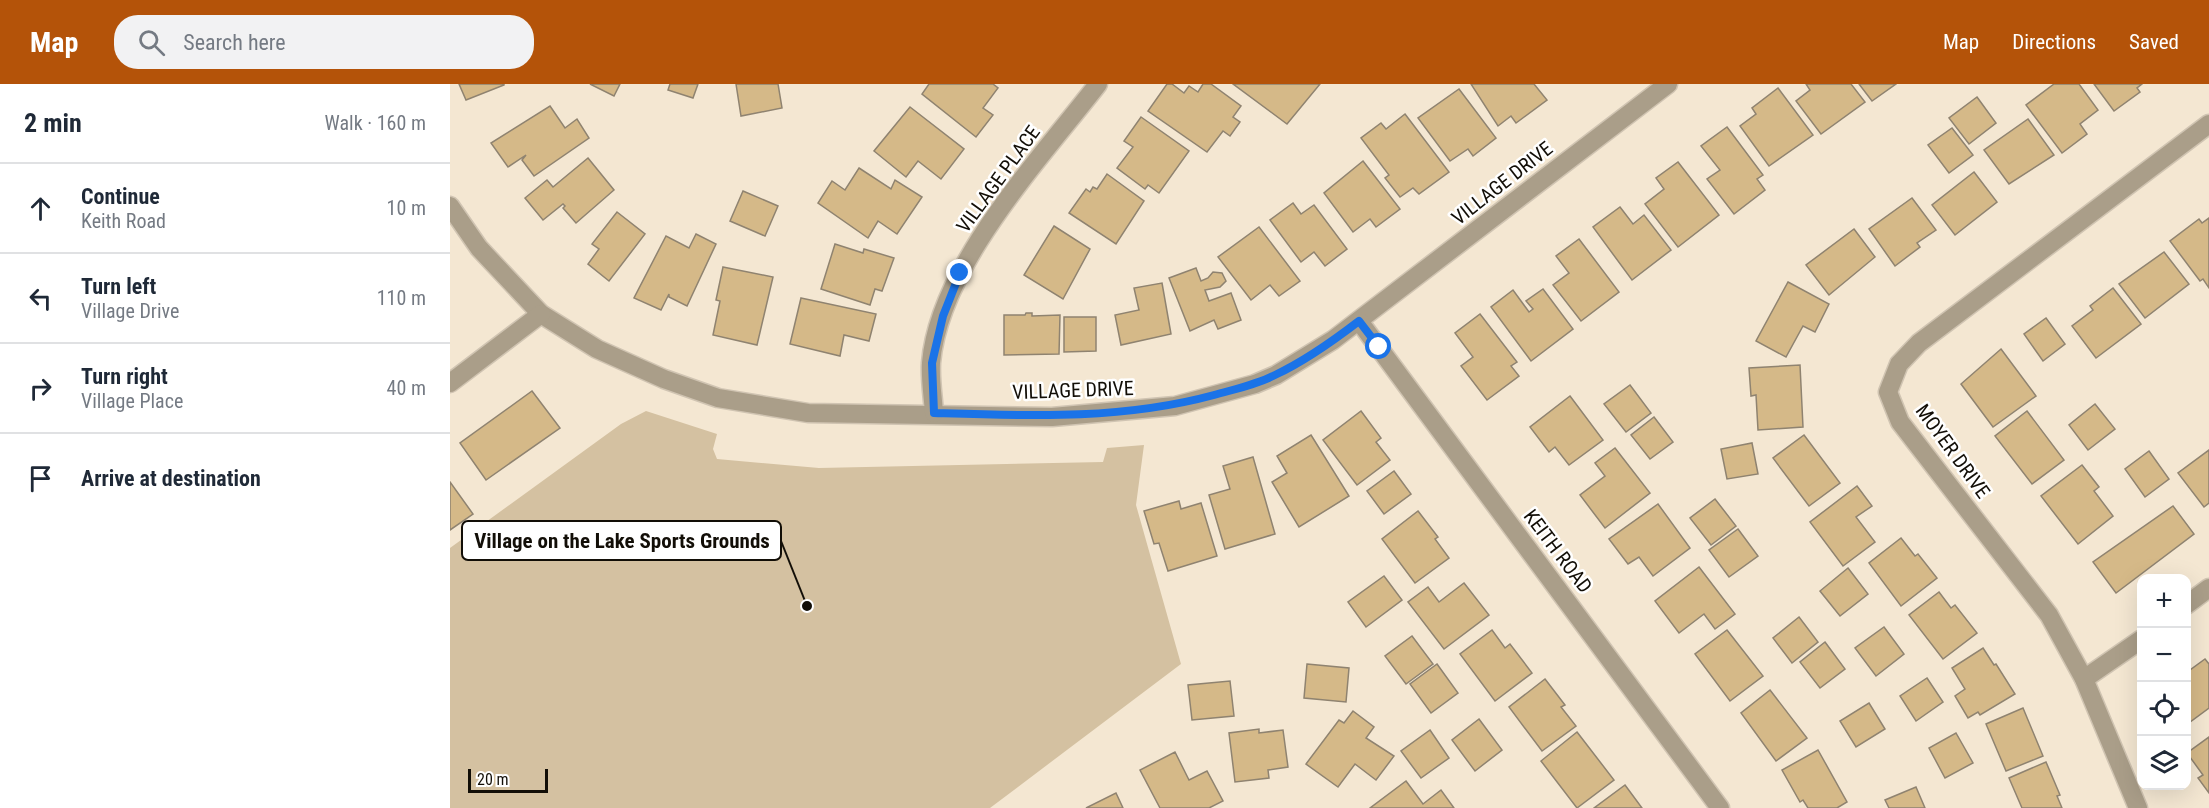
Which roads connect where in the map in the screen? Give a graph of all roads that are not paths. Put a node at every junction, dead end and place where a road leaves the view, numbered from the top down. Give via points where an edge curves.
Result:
1 (1098, 84) edge
2 (1668, 84) edge
3 (2209, 124) edge
4 (450, 206) edge
5 (541, 314) junction
6 (1359, 321) junction
7 (450, 383) edge
8 (934, 413) junction
9 (2209, 588) edge
10 (2191, 602) edge
11 (2137, 642) edge
12 (2084, 679) junction
13 (1720, 808) edge
14 (2138, 808) edge

1 - 8 street, VILLAGE PLACE via 1002,208 960,273 943,316 932,363
2 - 6 street, VILLAGE DRIVE
3 - 12 street, MOYER DRIVE via 1919,343 1899,364 1888,392 1900,422 2049,615
4 - 5 street, VILLAGE DRIVE via 479,248
5 - 7 street
5 - 8 street, VILLAGE DRIVE via 597,349 718,398 808,413
6 - 8 street, VILLAGE DRIVE via 1276,375 1175,406 1052,417
6 - 13 street, KEITH ROAD
9 - 10 street
11 - 12 street
12 - 14 street, MOYER DRIVE

